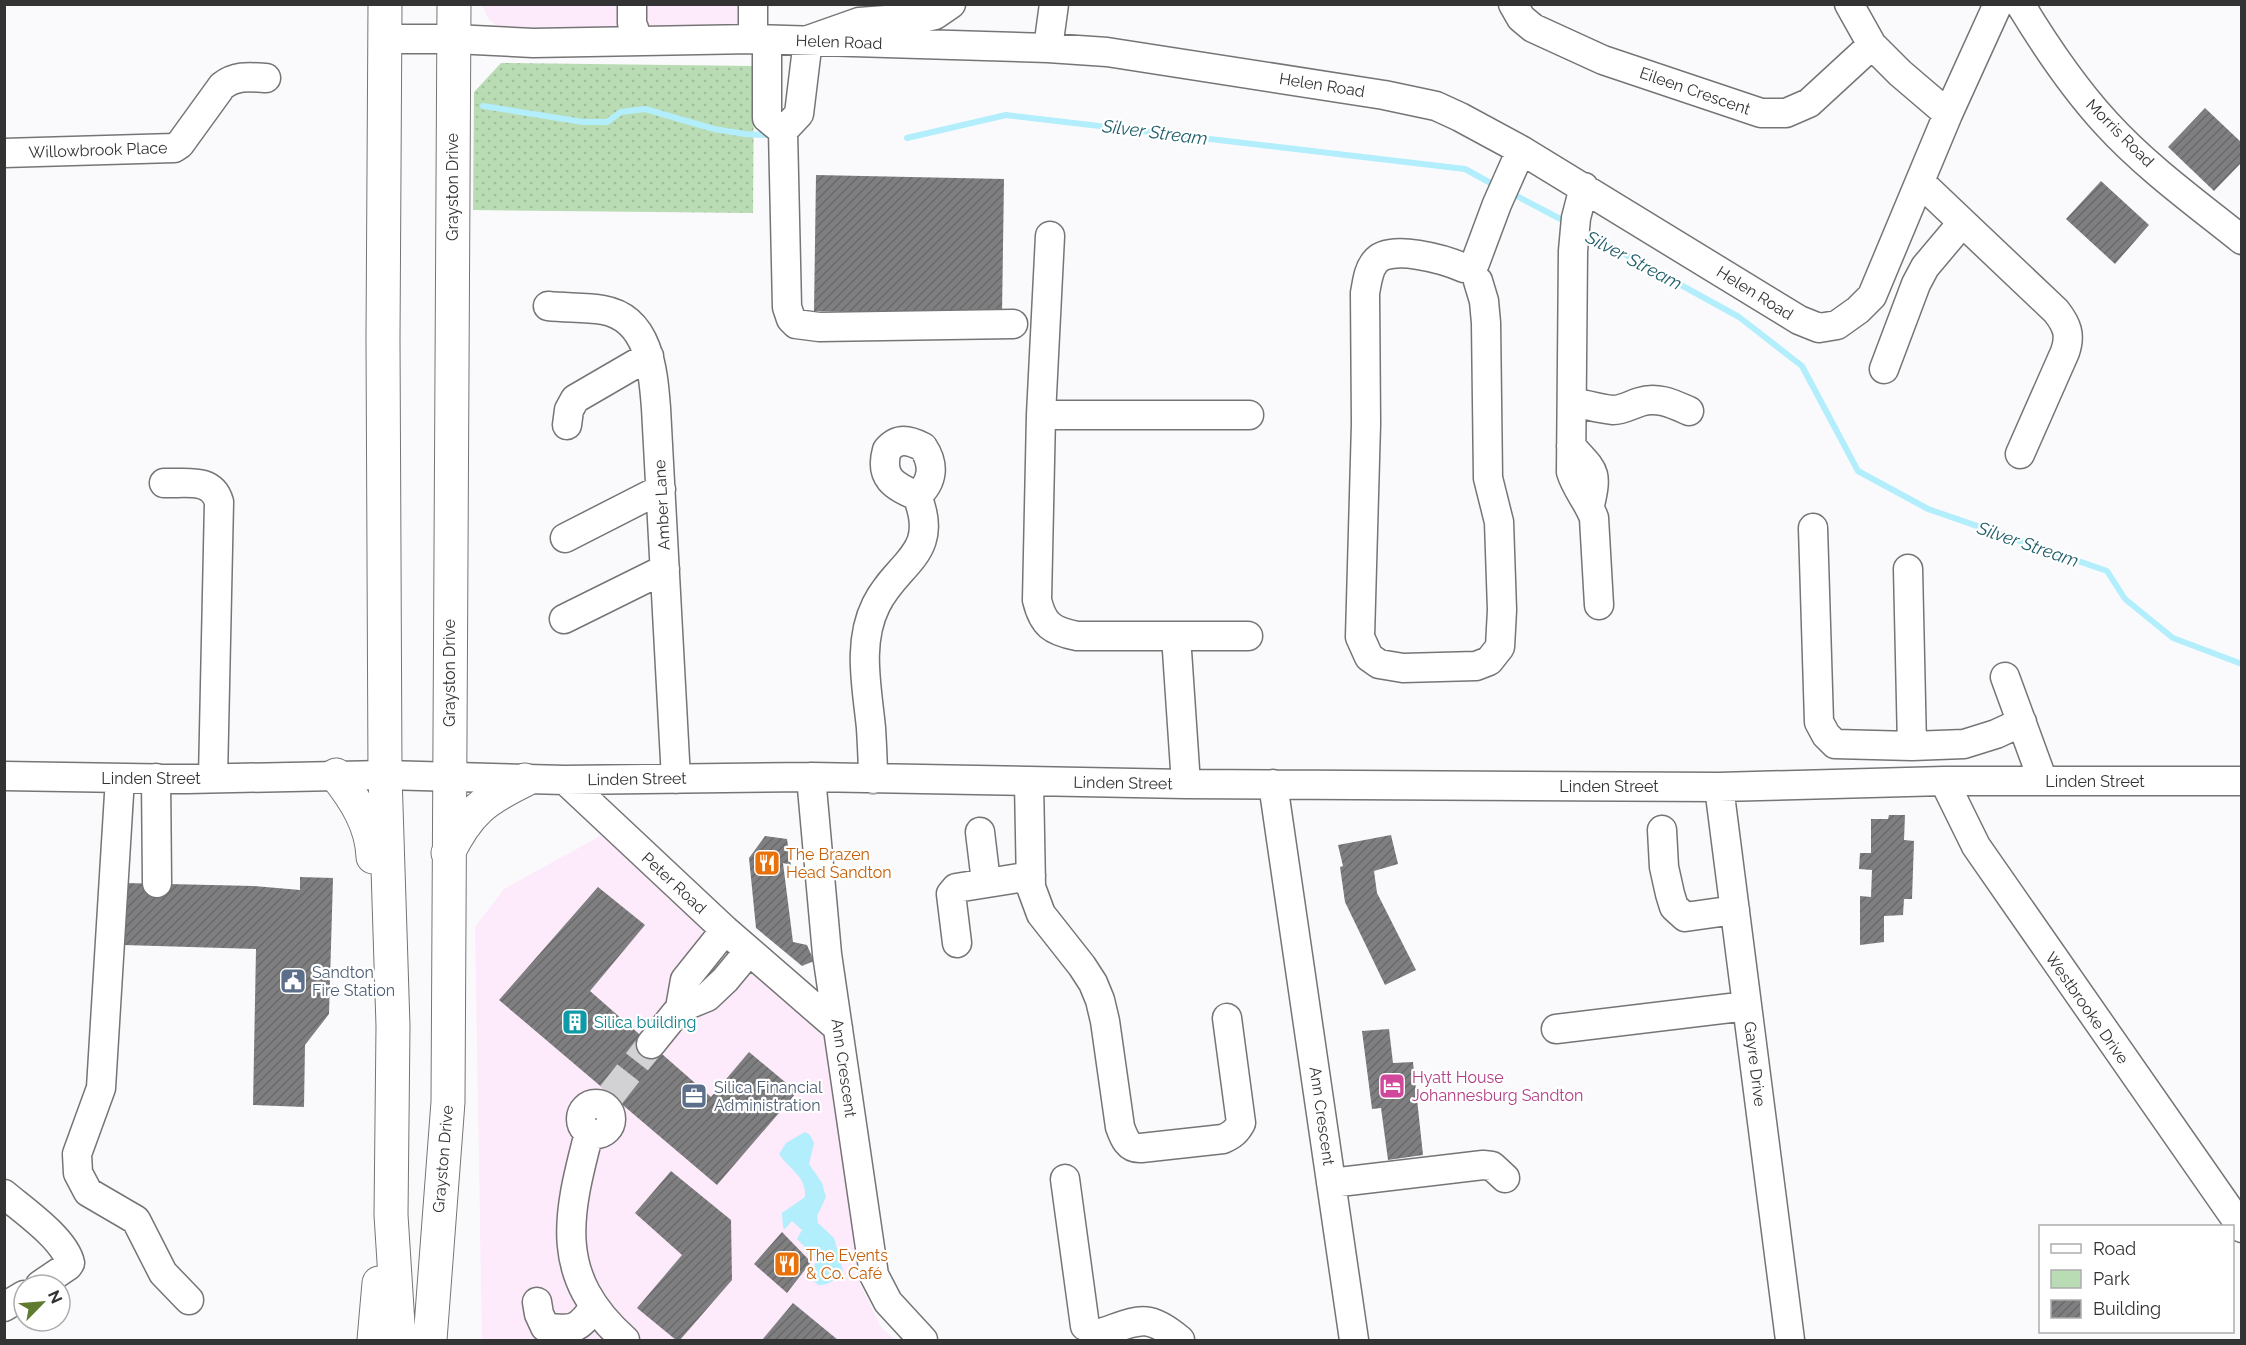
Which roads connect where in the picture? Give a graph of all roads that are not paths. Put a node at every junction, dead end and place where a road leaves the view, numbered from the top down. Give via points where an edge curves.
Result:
1 (385, 4) edge
2 (454, 4) edge
3 (620, 4) edge
4 (632, 4) edge
5 (644, 4) edge
6 (753, 4) edge
7 (951, 4) edge
8 (1054, 4) edge
9 (1514, 4) edge
10 (1849, 4) edge
11 (1998, 4) edge
12 (2020, 4) edge
13 (385, 39) junction
14 (454, 39) junction
15 (760, 39) junction
16 (629, 40) junction
17 (808, 40) junction
18 (1872, 45) junction
19 (1048, 48) junction
20 (266, 78) dead end
21 (1948, 114) junction
22 (783, 121) junction
23 (4, 153) edge
24 (1516, 161) junction
25 (1920, 182) junction
26 (1584, 187) junction
27 (1962, 223) junction
28 (1050, 236) dead end
29 (2241, 240) edge
30 (1472, 271) junction
31 (548, 306) dead end
32 (1013, 324) dead end
33 (649, 356) junction
34 (1884, 369) dead end
35 (1572, 402) junction
36 (1689, 411) dead end
37 (1041, 415) junction
38 (1249, 415) dead end
39 (567, 425) dead end
40 (2020, 454) dead end
41 (164, 483) dead end
42 (661, 489) junction
43 (917, 496) dead end
44 (1813, 528) dead end
45 (565, 538) dead end
46 (665, 569) junction
47 (1908, 569) dead end
48 (1599, 605) dead end
49 (564, 619) dead end
50 (1176, 636) junction
51 (1248, 636) dead end
52 (2005, 677) dead end
53 (2022, 722) junction
54 (1912, 746) junction
55 (336, 775) junction
56 (385, 775) junction
57 (4, 776) edge
58 (156, 777) junction
59 (811, 777) junction
60 (120, 778) junction
61 (213, 778) junction
62 (448, 778) junction
63 (676, 779) junction
64 (873, 779) junction
65 (525, 780) junction
66 (565, 780) junction
67 (1944, 781) junction
68 (2043, 781) junction
69 (2241, 781) edge
70 (1029, 782) junction
71 (1186, 784) junction
72 (1273, 784) junction
73 (1719, 787) junction
74 (1662, 830) dead end
75 (980, 832) dead end
76 (448, 854) junction
77 (1030, 876) junction
78 (986, 882) junction
79 (157, 883) dead end
80 (1735, 909) junction
81 (725, 930) junction
82 (957, 943) dead end
83 (749, 951) junction
84 (827, 954) junction
85 (787, 983) junction
86 (1748, 1006) junction
87 (680, 1008) junction
88 (1227, 1018) dead end
89 (393, 1026) junction
90 (838, 1028) junction
91 (1556, 1029) dead end
92 (651, 1044) tunnel mouth
93 (607, 1100) tunnel mouth
94 (448, 1102) junction
95 (1505, 1178) dead end
96 (1065, 1179) dead end
97 (1331, 1182) junction
98 (4, 1194) edge
99 (391, 1215) junction
100 (2241, 1228) edge
101 (58, 1273) edge
102 (189, 1300) dead end
103 (537, 1302) dead end
104 (594, 1307) junction
105 (1084, 1337) edge
106 (374, 1341) edge
107 (399, 1341) edge
108 (430, 1341) edge
109 (453, 1341) edge
110 (625, 1341) edge
111 (923, 1341) edge
112 (1180, 1341) edge
113 (1354, 1341) edge
114 (1790, 1341) edge

1 - 13 main road
2 - 14 main road, Grayston Drive
3 - 16 street
4 - 16 street
5 - 16 street via 644,20
6 - 15 street
7 - 17 street via 935,15 859,22
8 - 19 street
9 - 18 street, Eileen Crescent via 1521,18 1533,28 1603,60 1761,113 1786,113 1809,103
10 - 18 street
11 - 21 street, Helen Road
12 - 29 street, Morris Road via 2050,55 2106,123
13 - 14 street, Helen Road
13 - 56 main road
14 - 16 street, Helen Road via 533,43
14 - 62 main road, Grayston Drive
15 - 16 street, Helen Road
15 - 17 street, Helen Road
15 - 22 street
17 - 19 street, Helen Road
17 - 22 street
18 - 21 street
19 - 24 street, Helen Road via 1107,52 1436,106 1460,117
20 - 23 street, Willowbrook Place via 229,80 174,148
21 - 25 street, Helen Road
22 - 32 street via 785,300 796,324
24 - 26 street, Helen Road
24 - 30 street
25 - 26 street, Helen Road via 1872,296 1847,320 1819,328 1799,320
25 - 27 street
26 - 35 street via 1573,251
27 - 34 street via 1925,267
27 - 40 street via 2056,311 2068,330 2066,352
28 - 37 street
30 - 30 street via 1484,301 1486,323 1488,478 1499,522 1500,646 1490,661 1476,666 1403,668 1379,664 1369,657 1360,637 1365,293 1374,262 1385,255 1444,259
31 - 33 street, Amber Lane via 604,310 619,315 636,329
33 - 39 street via 575,399
33 - 42 street, Amber Lane
35 - 36 street via 1614,410 1653,399
35 - 48 street via 1571,472 1594,518
37 - 38 street
37 - 50 street via 1041,614 1052,628 1077,636
41 - 61 street via 206,485 216,491 219,502
42 - 45 street
42 - 46 street, Amber Lane
43 - 64 street via 923,526 921,545 875,605 865,641
44 - 54 street via 1819,722 1835,744
46 - 49 street
46 - 63 street, Amber Lane
47 - 54 street
50 - 51 street
50 - 71 street
52 - 53 street
53 - 54 street via 1964,744
53 - 68 street
55 - 56 street, Linden Street
55 - 61 street, Linden Street
55 - 89 main road via 363,816 372,848 378,932
56 - 62 street, Linden Street
56 - 89 main road
57 - 60 street, Linden Street
58 - 60 street, Linden Street
58 - 61 street, Linden Street
58 - 79 street
59 - 63 street, Linden Street
59 - 64 street, Linden Street
59 - 84 street, Ann Crescent
60 - 102 street via 101,1088 77,1154 78,1173 88,1192 136,1220 163,1273
62 - 65 street, Linden Street
62 - 76 main road, Grayston Drive
63 - 66 street, Linden Street
64 - 70 street, Linden Street
65 - 66 street, Linden Street
65 - 76 main road via 478,808 461,828
66 - 81 street, Peter Road
67 - 68 street, Linden Street
67 - 73 street, Linden Street
67 - 100 street, Westbrooke Drive via 1976,846
68 - 69 street, Linden Street
70 - 71 street, Linden Street
70 - 77 street
71 - 72 street, Linden Street
72 - 73 street, Linden Street
72 - 97 street, Ann Crescent
73 - 80 street, Gayre Drive
74 - 80 street via 1664,867 1674,907 1686,918
75 - 78 street
76 - 94 main road, Grayston Drive
77 - 78 street
77 - 88 street via 1041,914 1082,966 1100,1000 1120,1127 1131,1146 1223,1139 1237,1130 1241,1123
78 - 82 street via 963,885 951,894
80 - 86 street, Gayre Drive
81 - 83 street, Peter Road
81 - 87 street via 686,980
83 - 85 street, Peter Road
83 - 87 street via 707,997
84 - 85 street via 805,978
84 - 90 street, Ann Crescent
85 - 90 street, Peter Road
86 - 91 street
86 - 114 street, Gayre Drive
87 - 92 street
89 - 99 main road
90 - 111 street, Ann Crescent via 874,1275 888,1302
93 - 104 street via 611,1118 608,1128 599,1134 590,1133 570,1234 572,1258
94 - 108 main road, Grayston Drive
94 - 109 main road
95 - 97 street via 1491,1166 1483,1165
96 - 105 street
97 - 113 street, Ann Crescent
98 - 101 street via 51,1234 67,1254 70,1263
99 - 106 main road via 378,1288
99 - 107 main road
103 - 104 street via 545,1327 566,1330 582,1324
104 - 110 street
105 - 112 street via 1147,1320 1163,1326

